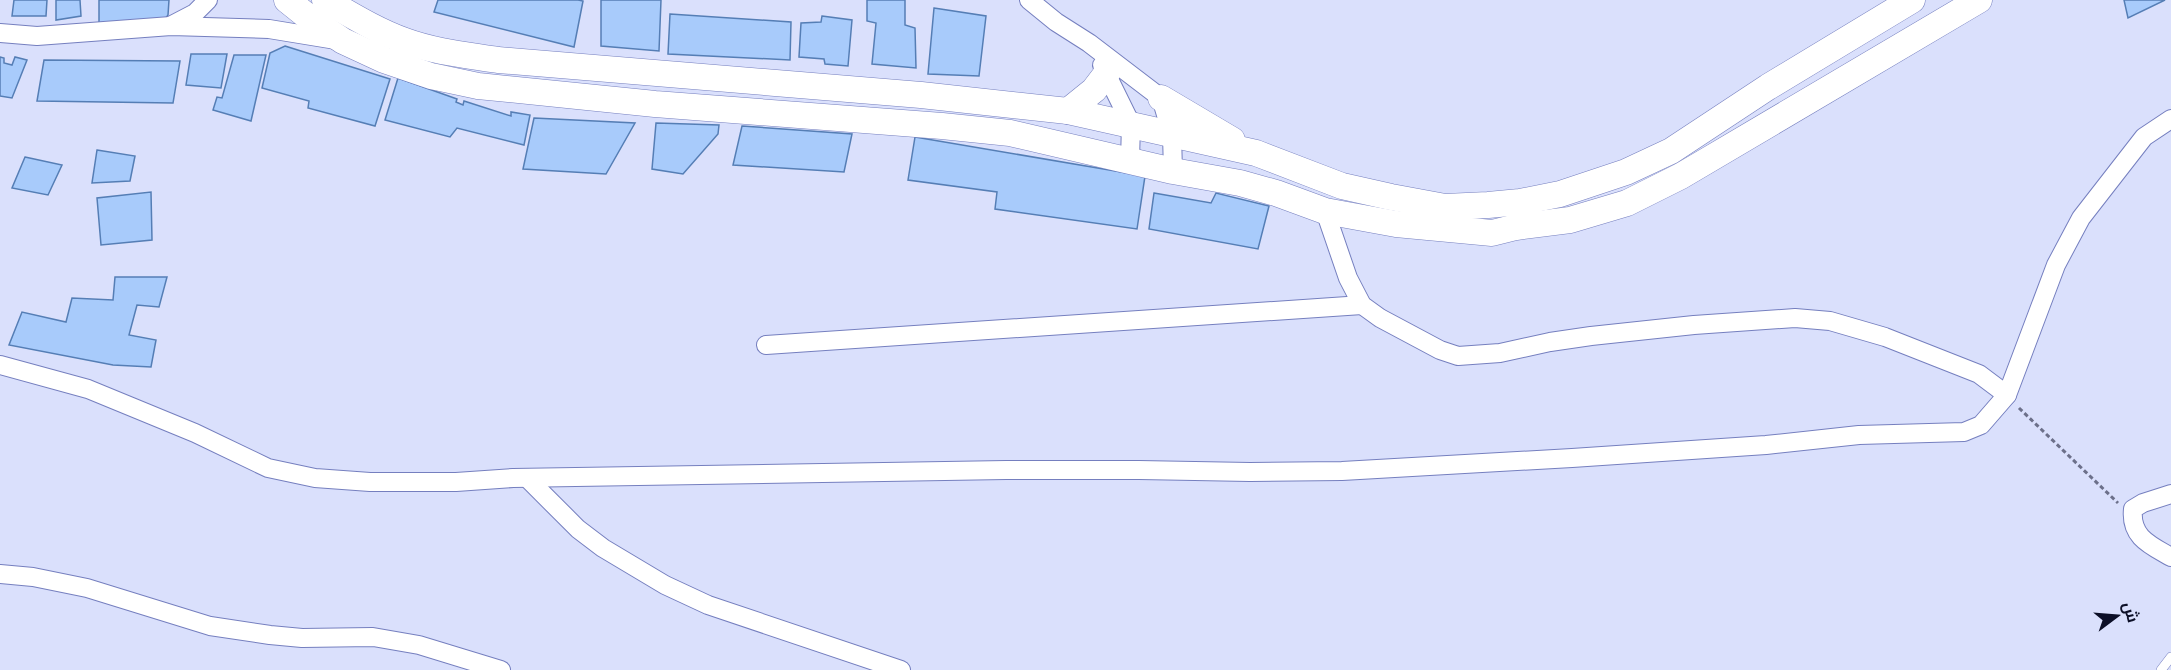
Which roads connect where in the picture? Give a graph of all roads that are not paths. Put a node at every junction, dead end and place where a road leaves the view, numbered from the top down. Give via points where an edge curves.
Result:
1 (208, 0) edge
2 (287, 0) edge
3 (325, 0) edge
4 (1029, 0) edge
5 (1912, 0) edge
6 (1979, 0) edge
7 (171, 26) junction
8 (0, 33) edge
9 (343, 41) junction
10 (1089, 43) junction
11 (1107, 73) junction
12 (1161, 98) junction
13 (1068, 111) junction
14 (2171, 119) edge
15 (1131, 124) junction
16 (1172, 135) junction
17 (1671, 151) junction
18 (1256, 153) junction
19 (1130, 160) junction
20 (1173, 171) junction
21 (1681, 176) junction
22 (1325, 211) junction
23 (1362, 305) junction
24 (766, 345) dead end
25 (0, 364) edge
26 (2007, 395) junction
27 (527, 478) junction
28 (2171, 494) edge
29 (2171, 557) edge
30 (0, 574) edge
31 (2171, 657) edge
32 (501, 670) edge
33 (901, 670) edge
34 (2161, 670) edge

1 - 7 street via 195,13
2 - 9 main road
3 - 13 main road via 405,41 498,60 921,94
4 - 10 street
5 - 17 main road
6 - 21 main road
7 - 8 street via 37,36
7 - 9 street via 269,29
9 - 19 main road via 431,76 477,86 999,132
10 - 11 street
10 - 12 street
11 - 13 main road via 1094,90
11 - 15 street
12 - 16 street
12 - 18 main road
13 - 15 main road
14 - 26 street via 2144,136 2081,219 2056,265
15 - 16 main road
15 - 19 street
16 - 18 main road
16 - 20 street
17 - 18 main road via 1626,172 1560,194 1520,202 1445,207 1342,186
17 - 21 main road
19 - 20 main road
20 - 22 main road via 1276,193
21 - 22 main road via 1627,203 1570,220 1492,233 1396,224
22 - 23 street via 1348,278
23 - 24 street
23 - 26 street via 1440,350 1466,356 1694,325 1795,318 1830,321 1941,358 1979,375
25 - 27 street via 87,389 268,468 315,478 370,482
26 - 27 street via 1981,425 1964,432 1859,435 1466,465 1250,472 1006,470
27 - 33 street via 578,529 665,585 708,605
28 - 29 street via 2133,509 2132,523 2148,544
30 - 32 street via 87,588 210,626 302,638 374,637 419,645
31 - 34 lane

